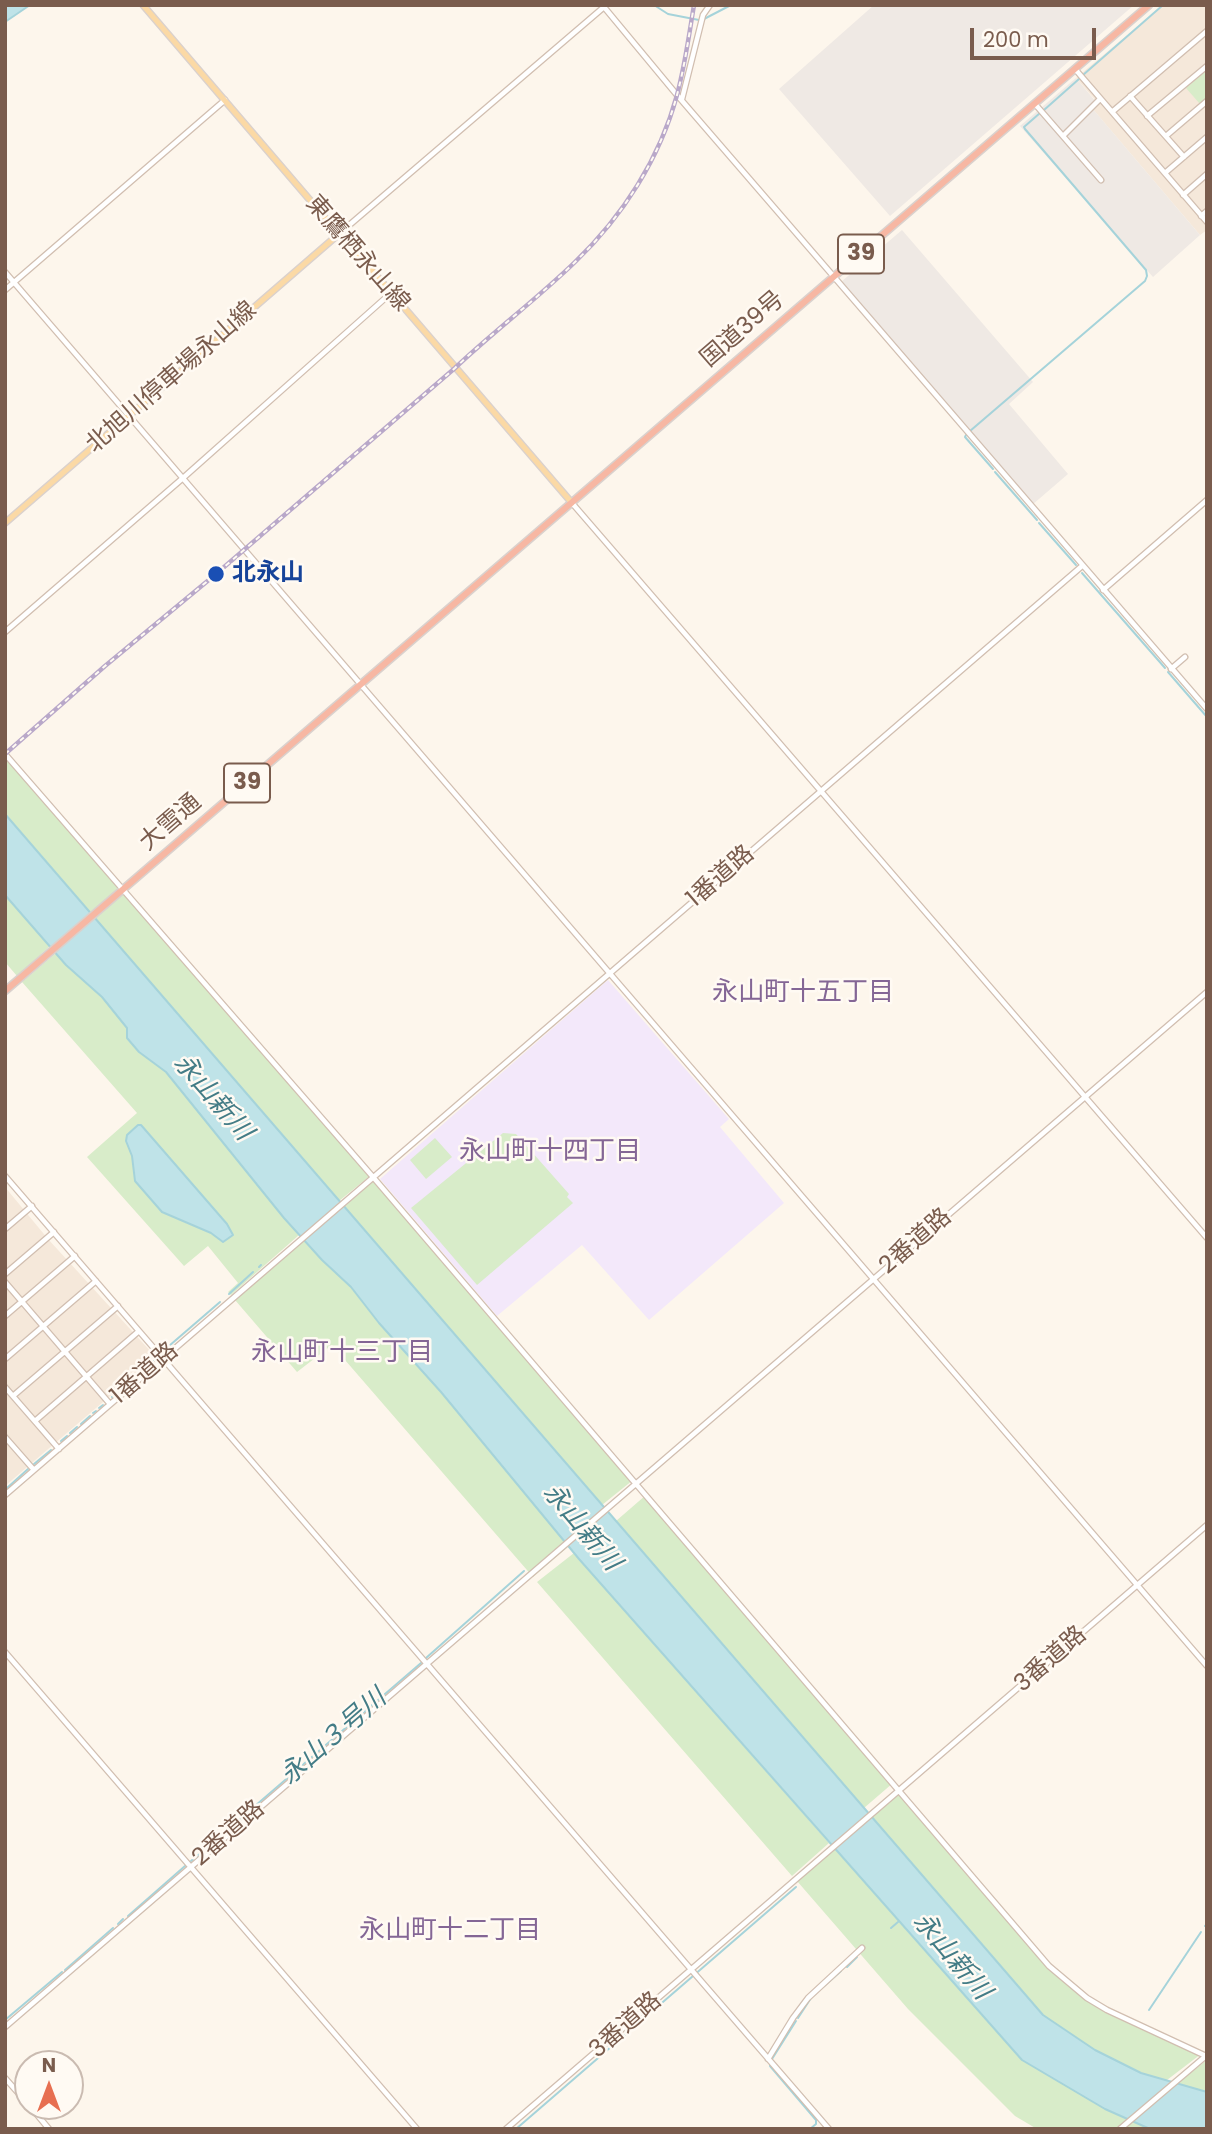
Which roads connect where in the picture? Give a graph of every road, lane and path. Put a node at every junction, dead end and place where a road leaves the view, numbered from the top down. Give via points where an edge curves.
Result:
1 (143, 5) edge
2 (710, 5) edge
3 (1149, 5) edge
4 (1207, 31) edge
5 (1202, 35) junction
6 (1207, 41) edge
7 (1207, 66) edge
8 (1074, 69) junction
9 (1130, 96) junction
10 (682, 99) junction
11 (1100, 99) junction
12 (225, 100) junction
13 (1207, 101) edge
14 (1035, 104) junction
15 (1112, 112) junction
16 (1147, 116) junction
17 (1063, 136) junction
18 (1166, 136) junction
19 (1207, 137) edge
20 (1184, 157) junction
21 (1165, 173) junction
22 (1207, 174) edge
23 (1101, 180) dead end
24 (1183, 195) junction
25 (1207, 211) edge
26 (1201, 216) junction
27 (1207, 222) edge
28 (340, 233) junction
29 (5, 272) edge
30 (834, 277) junction
31 (14, 282) junction
32 (5, 290) edge
33 (391, 293) junction
34 (129, 416) junction
35 (183, 478) junction
36 (1207, 500) edge
37 (572, 503) junction
38 (5, 523) edge
39 (1082, 566) junction
40 (1103, 590) junction
41 (5, 632) edge
42 (1185, 657) dead end
43 (1171, 669) junction
44 (361, 684) junction
45 (1207, 709) edge
46 (5, 754) edge
47 (822, 791) junction
48 (123, 890) junction
49 (610, 973) junction
50 (5, 991) edge
51 (1207, 992) edge
52 (1085, 1096) junction
53 (5, 1176) edge
54 (373, 1177) junction
55 (32, 1206) junction
56 (5, 1229) edge
57 (54, 1232) junction
58 (1207, 1238) edge
59 (75, 1256) junction
60 (5, 1274) edge
61 (873, 1279) junction
62 (96, 1281) junction
63 (5, 1282) edge
64 (22, 1301) junction
65 (118, 1306) junction
66 (5, 1316) edge
67 (44, 1326) junction
68 (139, 1331) junction
69 (65, 1352) junction
70 (163, 1358) junction
71 (5, 1359) edge
72 (86, 1376) junction
73 (5, 1387) edge
74 (13, 1396) junction
75 (110, 1404) junction
76 (34, 1421) junction
77 (5, 1437) edge
78 (59, 1449) junction
79 (34, 1470) junction
80 (636, 1484) junction
81 (6, 1493) edge
82 (1207, 1525) edge
83 (1137, 1585) junction
84 (5, 1652) edge
85 (427, 1664) junction
86 (1207, 1666) edge
87 (897, 1792) junction
88 (191, 1867) junction
89 (862, 1948) dead end
90 (694, 1973) junction
91 (5, 2027) edge
92 (1206, 2055) edge
93 (768, 2059) junction
94 (416, 2129) edge
95 (506, 2129) edge
96 (829, 2129) edge
97 (1120, 2129) edge

1 - 12 main road, 東鷹栖永山線
2 - 10 street via 703,15
3 - 8 highway, 国道39号 / 39
4 - 5 street
5 - 6 street
5 - 9 street
7 - 16 street
8 - 11 street
8 - 14 highway, 国道39号 / 39
9 - 15 street
9 - 16 street
10 - 28 street via 604,7
10 - 30 street
11 - 15 street
11 - 17 street
12 - 28 main road, 東鷹栖永山線
12 - 31 street
13 - 18 street
14 - 17 street
14 - 30 highway, 国道39号 / 39
15 - 21 street
16 - 18 street
17 - 23 street
18 - 20 street
19 - 20 street
20 - 21 street
21 - 24 street
22 - 24 street
24 - 26 street
25 - 26 street
26 - 27 street
28 - 33 main road, 東鷹栖永山線
28 - 34 main road, 北旭川停車場永山線
29 - 31 street
30 - 37 highway, 国道39号 / 39
30 - 39 street
31 - 32 street
31 - 34 street
33 - 35 street
33 - 37 main road, 東鷹栖永山線
34 - 35 street
34 - 38 main road, 北旭川停車場永山線
35 - 41 street
35 - 44 street
36 - 40 street
37 - 44 highway, 国道39号 / 39
37 - 47 street
39 - 40 street
39 - 47 street, 1番道路
40 - 43 street
42 - 43 street
43 - 45 street
44 - 48 highway, 大雪通 / 39
44 - 49 street
46 - 48 street
47 - 49 street, 1番道路
47 - 52 street
48 - 50 highway, 大雪通 / 39
48 - 54 street
49 - 54 street, 1番道路
49 - 61 street
51 - 52 street, 2番道路
52 - 58 street
52 - 61 street, 2番道路
53 - 55 street
54 - 70 street, 1番道路
54 - 80 street
55 - 56 street
55 - 57 street
57 - 59 street
57 - 60 street
59 - 62 street
59 - 64 street
61 - 80 street, 2番道路
61 - 83 street
62 - 65 street
62 - 67 street
63 - 64 street
64 - 66 street
64 - 67 street
65 - 68 street
65 - 69 street
67 - 69 street
67 - 71 street
68 - 70 street
68 - 72 street
69 - 72 street
69 - 74 street
70 - 75 street, 1番道路
70 - 85 street
72 - 75 street
72 - 76 street
73 - 74 street
74 - 76 street
75 - 78 street, 1番道路
76 - 78 street
77 - 79 street
78 - 79 street, 1番道路
79 - 81 street, 1番道路
80 - 85 street, 2番道路
80 - 87 street
82 - 83 street, 3番道路
83 - 86 street
83 - 87 street, 3番道路
84 - 88 street
85 - 88 street, 2番道路
85 - 90 street
87 - 90 street, 3番道路
87 - 92 street via 1064,1980 1122,2019
88 - 91 street, 2番道路
88 - 94 street
89 - 93 street via 808,1998
90 - 93 street
90 - 95 street, 3番道路
92 - 97 street
93 - 96 street

